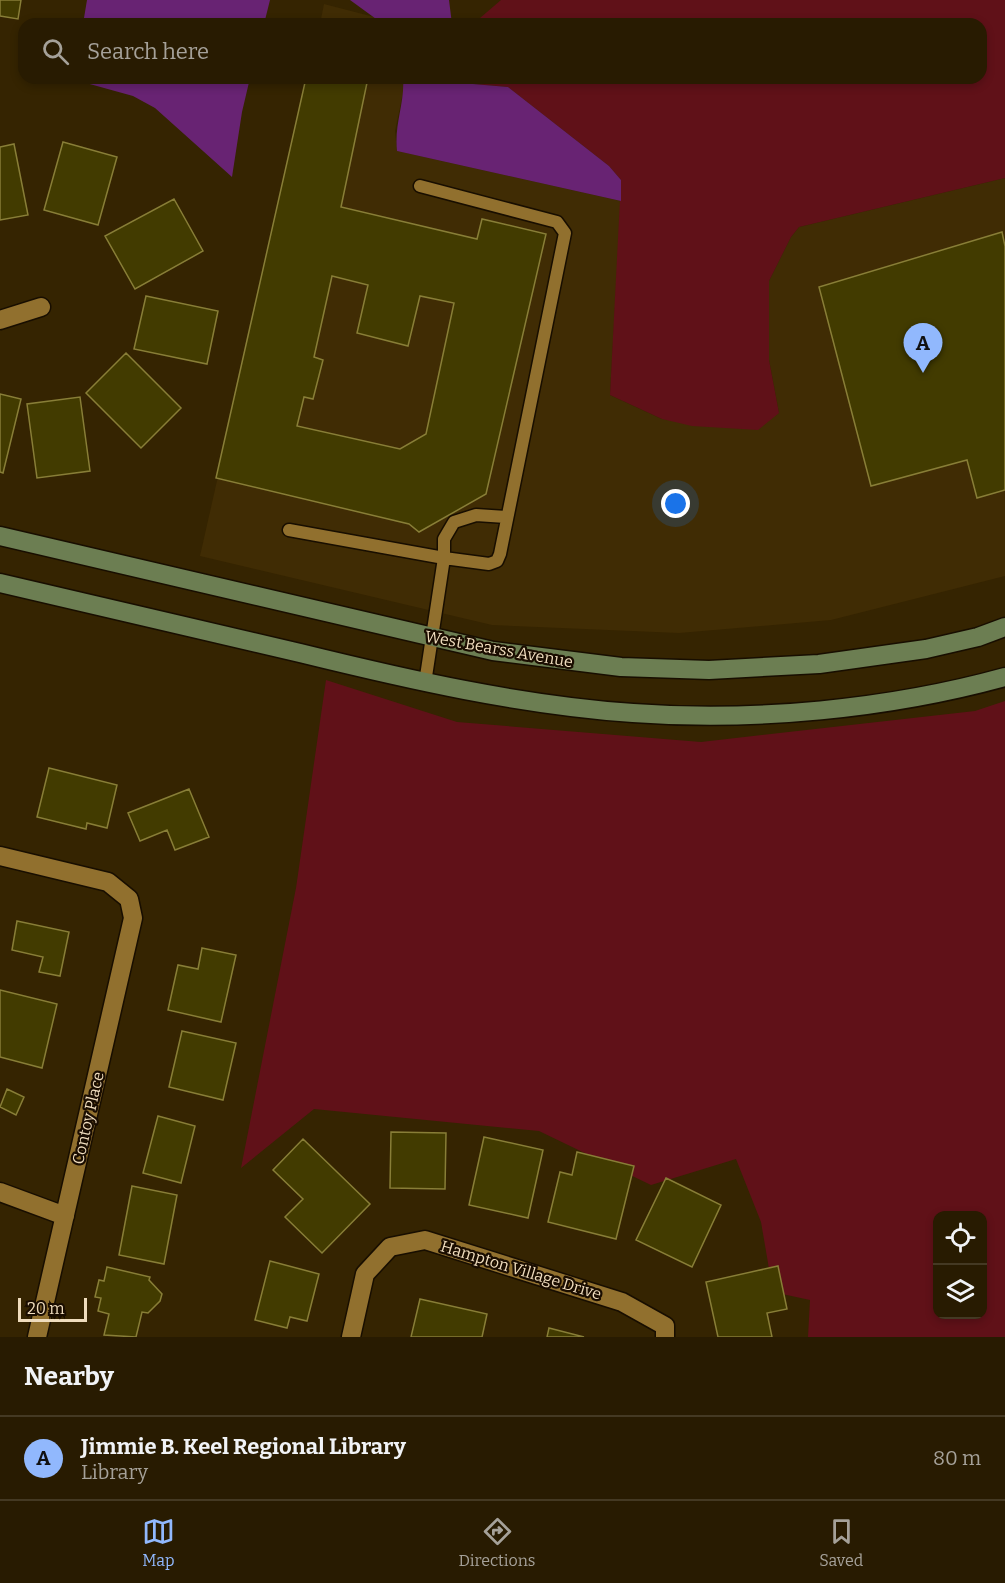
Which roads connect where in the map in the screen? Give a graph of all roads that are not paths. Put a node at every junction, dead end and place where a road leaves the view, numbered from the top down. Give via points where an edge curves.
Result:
1 (420, 186) dead end
2 (40, 307) dead end
3 (0, 320) edge
4 (506, 517) junction
5 (289, 530) dead end
6 (0, 536) edge
7 (444, 558) junction
8 (0, 583) edge
9 (1005, 627) edge
10 (433, 639) junction
11 (1001, 676) edge
12 (425, 683) junction
13 (0, 856) edge
14 (0, 1192) edge
15 (65, 1216) junction
16 (37, 1337) edge
17 (351, 1337) edge
18 (665, 1337) edge

1 - 4 lane via 557,222 565,233
2 - 3 street
4 - 7 lane via 476,515 454,522 446,532
4 - 7 lane via 496,561 489,564
5 - 7 lane
6 - 10 main road, West Bearss Avenue
7 - 10 lane
8 - 12 main road
9 - 10 main road, West Bearss Avenue via 926,649 865,658 709,670 580,663
10 - 12 lane
11 - 12 main road via 863,704 728,715 584,709
13 - 15 street, Contoy Place via 108,882 129,899 134,918
14 - 15 street
15 - 16 street, Contoy Place
17 - 18 street, Hampton Village Drive via 365,1274 390,1247 425,1240 622,1302 664,1326

